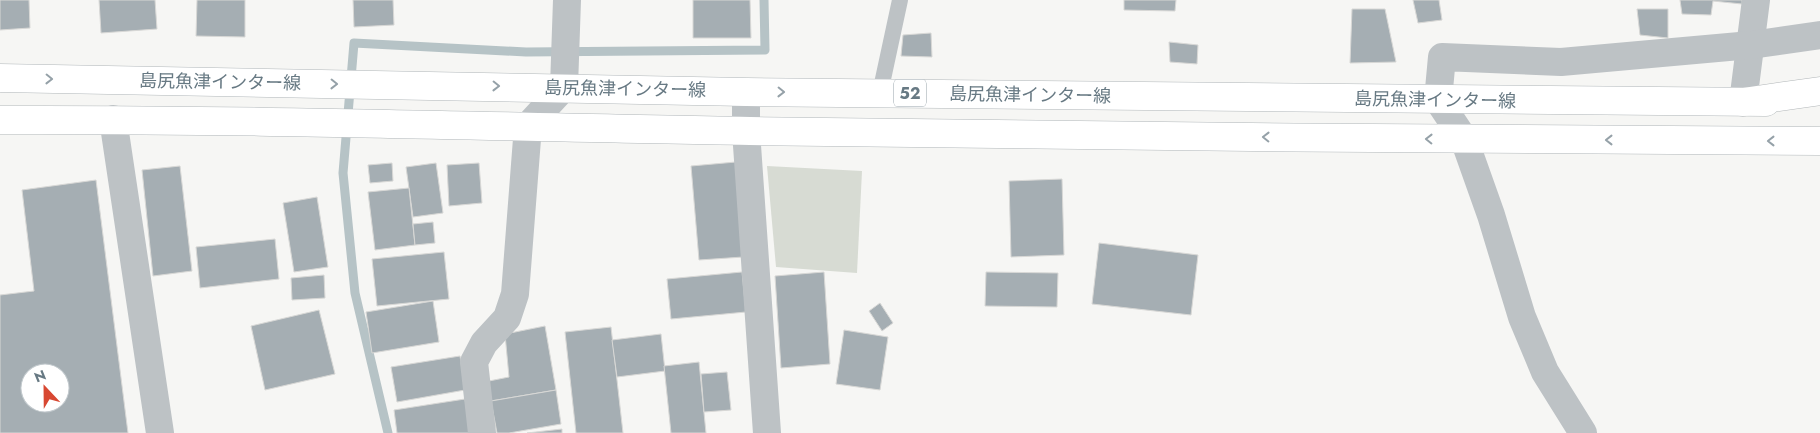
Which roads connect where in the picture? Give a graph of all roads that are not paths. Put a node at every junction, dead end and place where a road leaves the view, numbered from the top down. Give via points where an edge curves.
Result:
1 (566, 0) edge
2 (900, 0) edge
3 (1756, 0) edge
4 (1820, 35) edge
5 (1750, 45) junction
6 (0, 78) edge
7 (564, 88) junction
8 (1820, 91) edge
9 (746, 92) junction
10 (880, 93) junction
11 (1438, 100) junction
12 (1743, 102) junction
13 (1820, 102) edge
14 (0, 120) edge
15 (113, 120) junction
16 (528, 126) junction
17 (746, 131) junction
18 (1464, 139) junction
19 (1820, 141) edge
20 (160, 433) edge
21 (482, 433) edge
22 (767, 433) edge
23 (1583, 433) edge

1 - 7 street
2 - 10 lane
3 - 5 street
4 - 5 street
5 - 11 street via 1561,62 1442,57
5 - 12 street
6 -> 7 main road, 島尻魚津インター線 / 52
7 - 9 main road, 島尻魚津インター線 / 52
7 - 16 street
8 - 12 main road
9 -> 10 main road, 島尻魚津インター線 / 52
9 - 17 street
10 - 11 main road, 島尻魚津インター線 / 52
11 - 12 main road, 島尻魚津インター線 / 52
11 - 18 street
12 - 13 main road, 島尻魚津インター線 / 52
14 - 15 main road, 52
15 - 16 main road, 52
15 - 20 street
16 - 17 main road, 52
16 - 21 street via 515,294 507,318 484,343 474,362
18 -> 17 main road, 52
17 - 22 street
19 -> 18 main road, 52
18 - 23 street via 1522,317 1545,372

